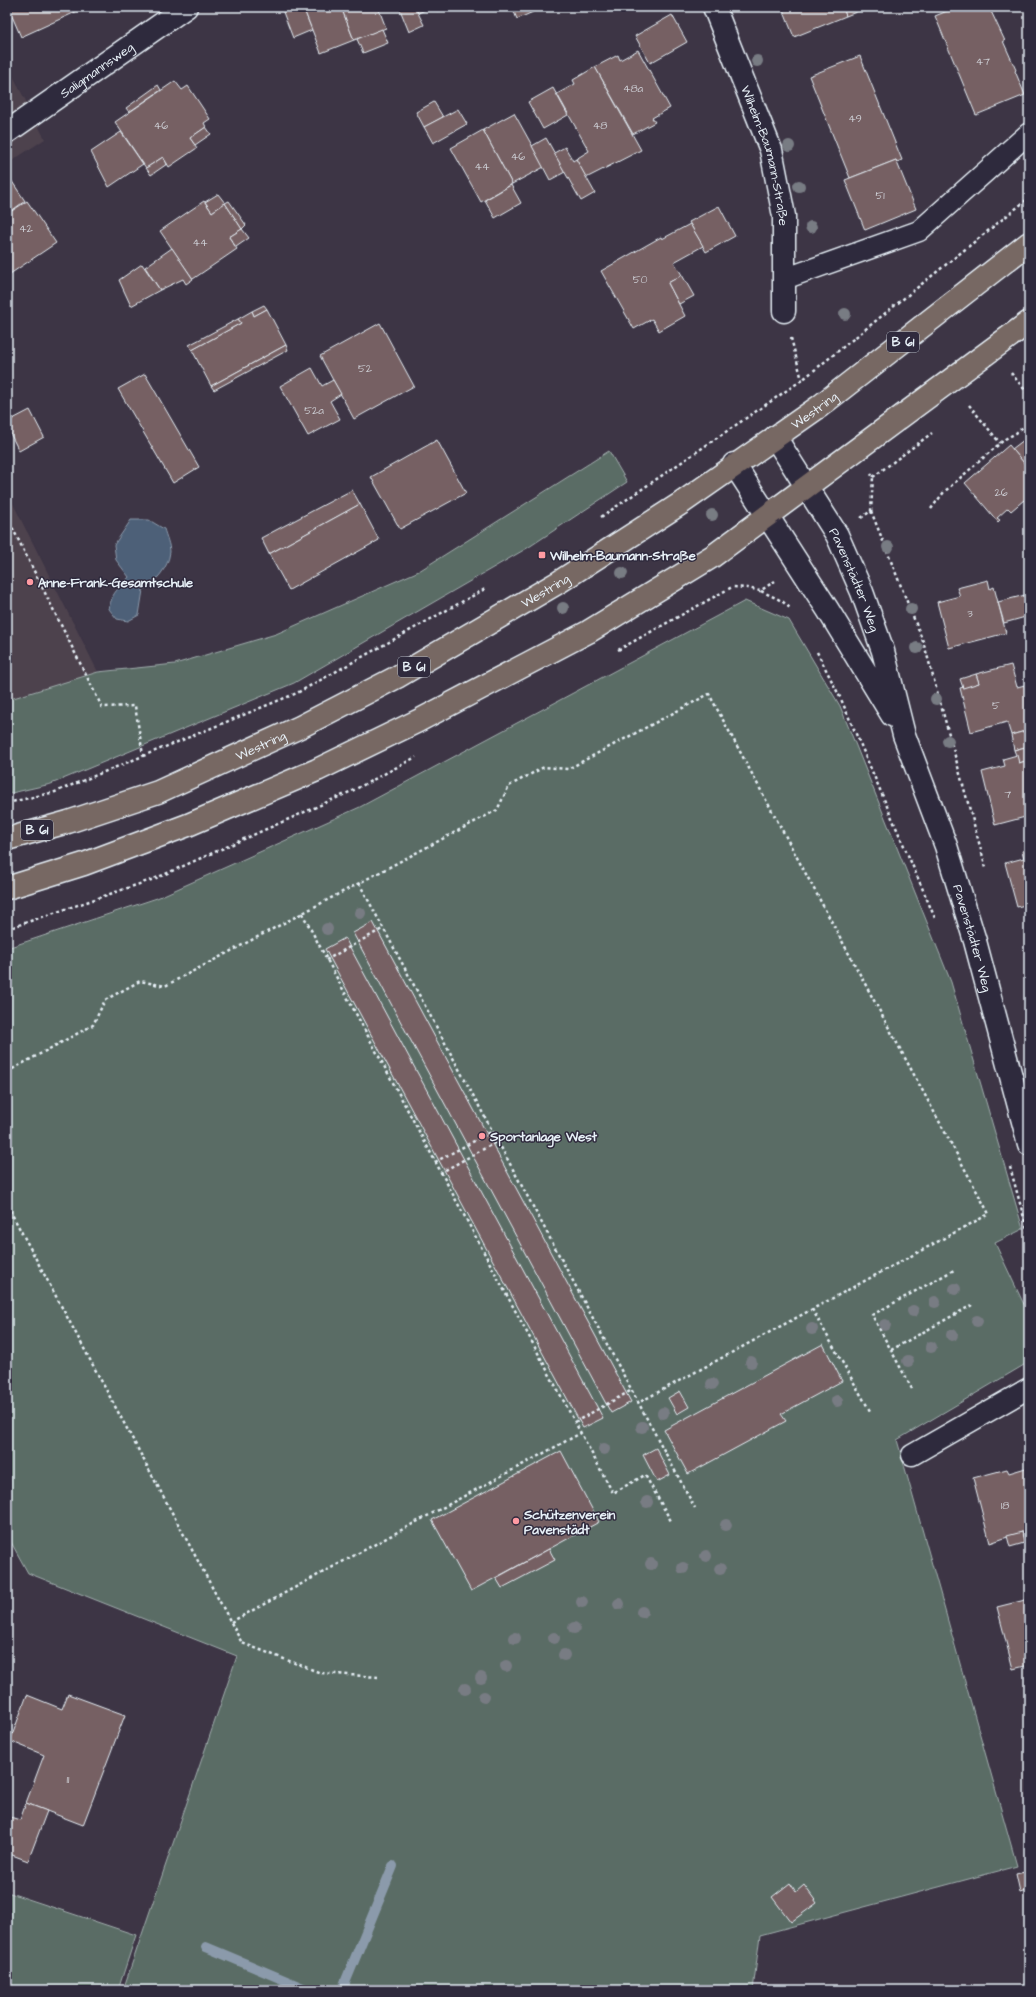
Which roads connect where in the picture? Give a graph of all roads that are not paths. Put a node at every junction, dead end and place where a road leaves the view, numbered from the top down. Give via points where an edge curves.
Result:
1 (186, 7) edge
2 (714, 7) edge
3 (7, 132) edge
4 (1029, 133) edge
5 (1029, 244) edge
6 (784, 279) junction
7 (784, 311) road end
8 (1029, 322) edge
9 (775, 437) junction
10 (734, 464) junction
11 (807, 487) junction
12 (768, 516) junction
13 (904, 735) junction
14 (7, 839) edge
15 (7, 888) edge
16 (1029, 1144) edge
17 (1029, 1388) edge
18 (912, 1455) dead end

1 - 3 street, Saligmannsweg
2 - 6 street, Wilhelm-Baumann-Straße via 771,150 784,216
4 - 6 lane via 918,231
5 - 9 main road, Westring / B 61 via 837,393
6 - 7 street, Wilhelm-Baumann-Straße
8 - 11 main road
9 - 10 main road, Westring / B 61
9 - 11 street, Pavenstädter Weg
10 - 12 street, Pavenstädter Weg
10 - 14 main road, Westring / B 61 via 680,504 559,582 397,677 300,727 158,792
11 - 12 main road
11 - 13 street, Pavenstädter Weg via 837,535 862,592 884,651
12 - 13 street, Pavenstädter Weg via 855,652
12 - 15 main road via 713,556 588,632 317,770 188,825 84,864
13 - 16 street, Pavenstädter Weg via 946,846 998,1022
17 - 18 lane

